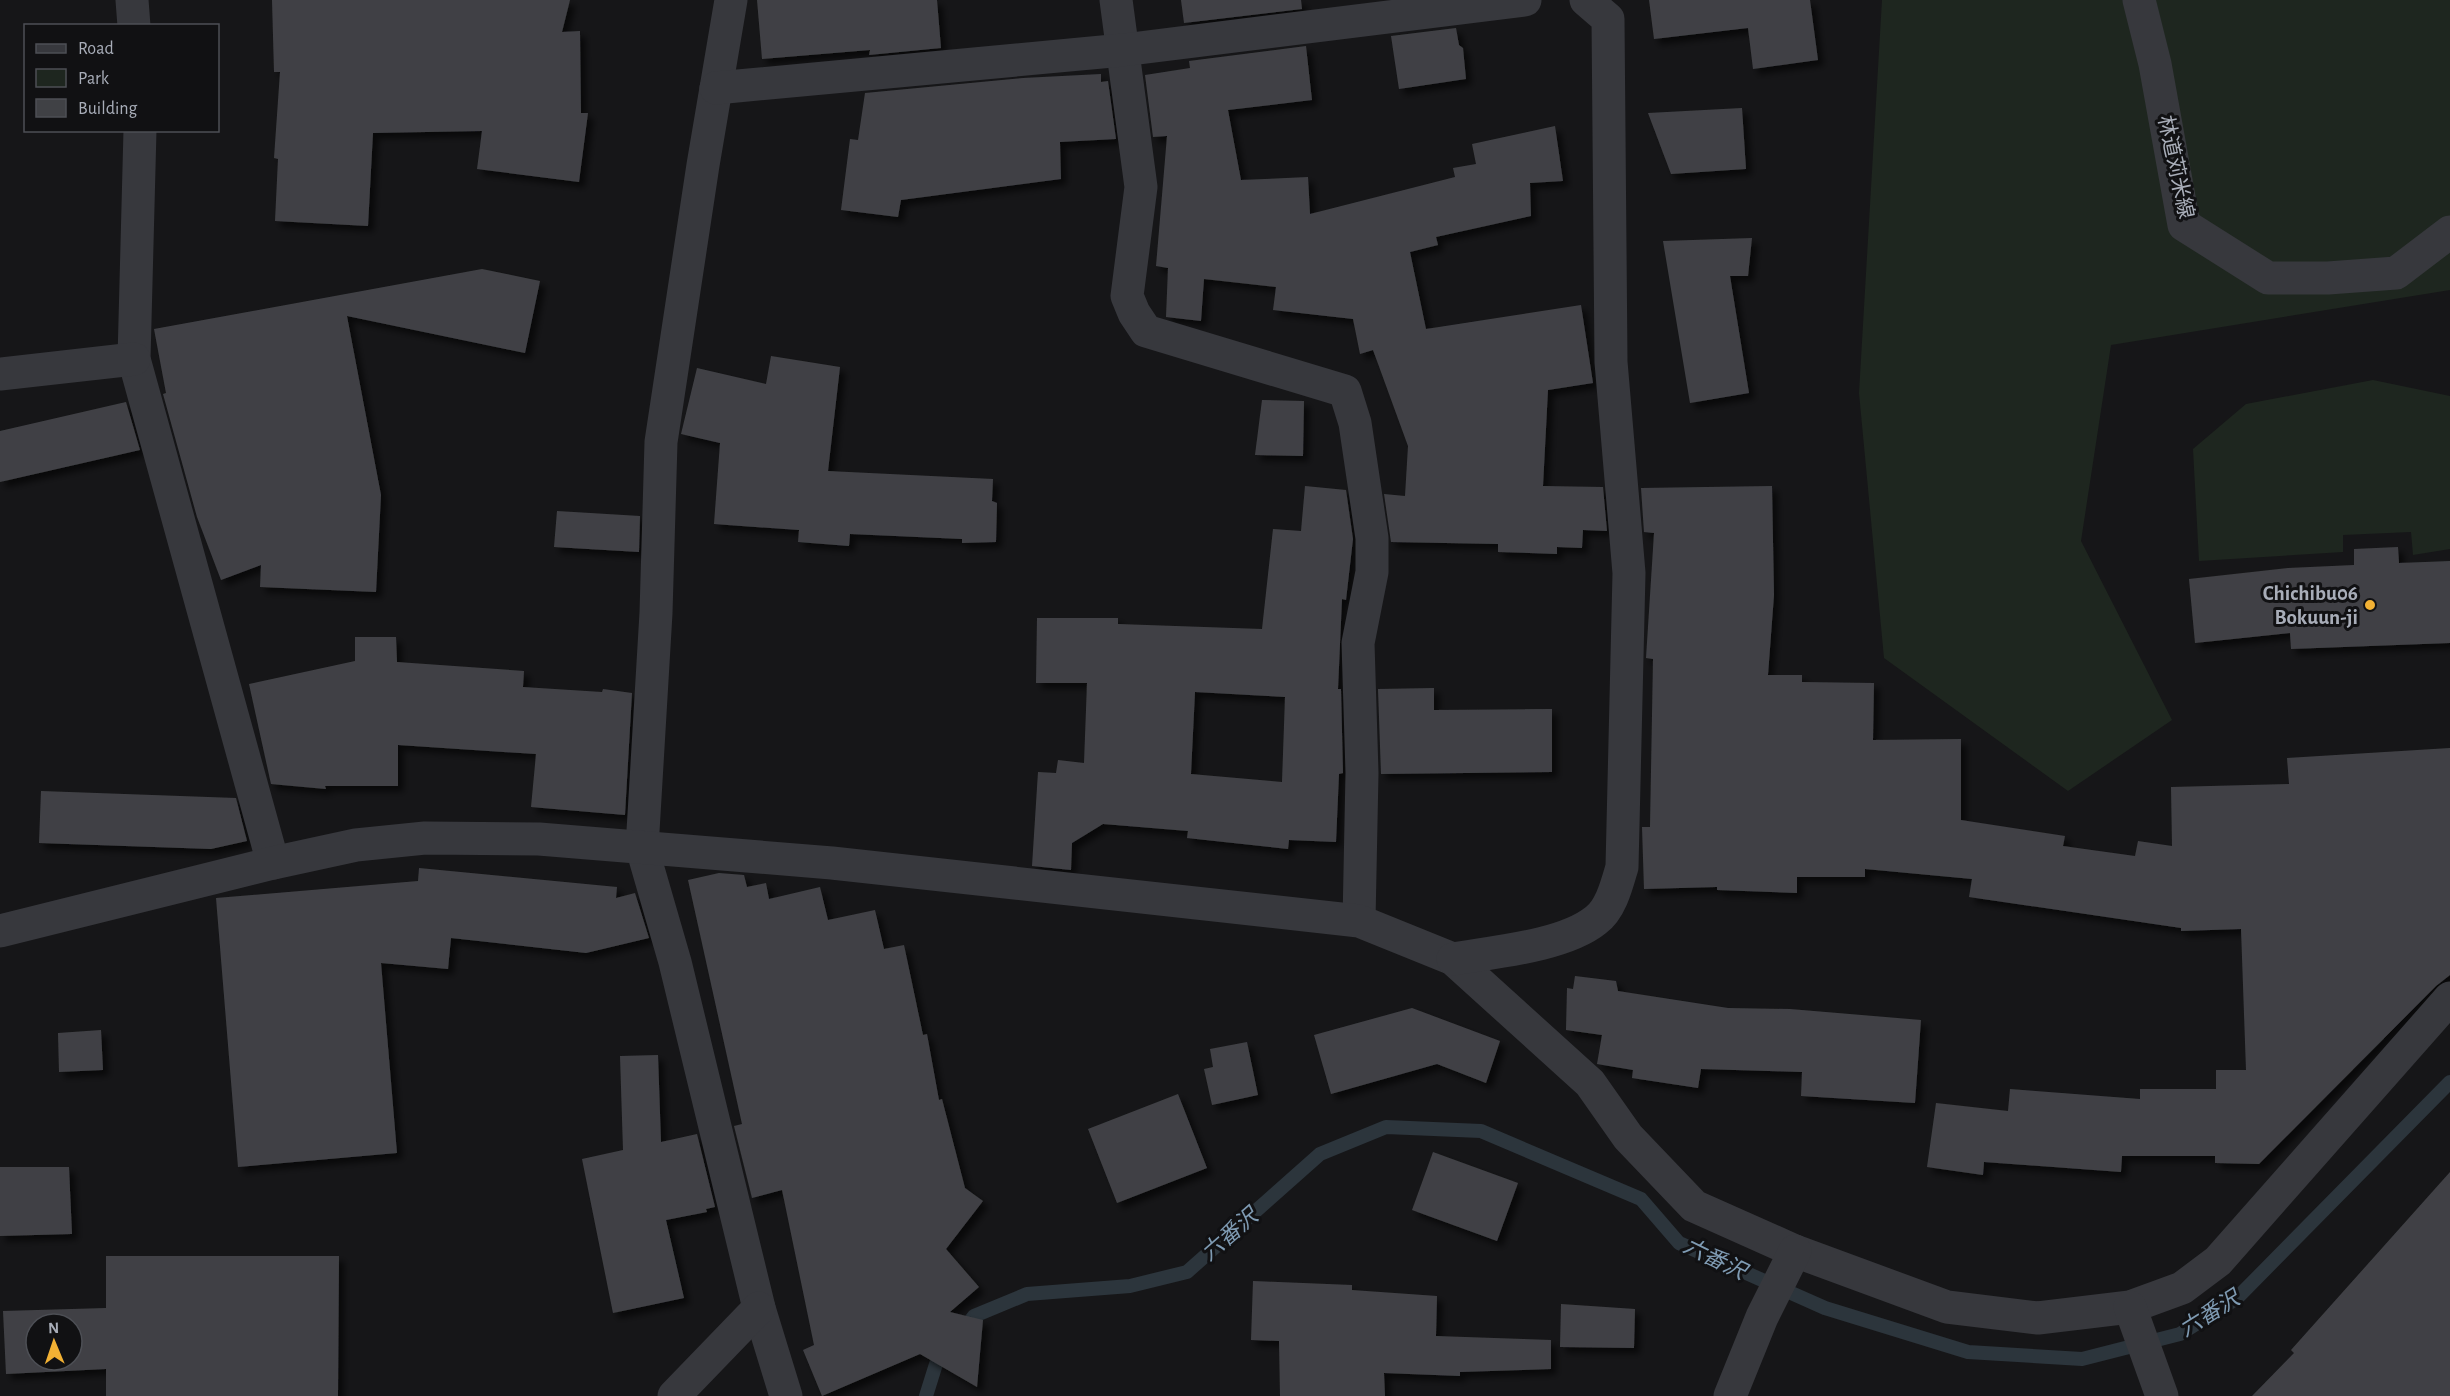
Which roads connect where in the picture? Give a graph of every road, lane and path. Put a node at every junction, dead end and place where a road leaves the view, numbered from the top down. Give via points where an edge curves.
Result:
1 (132, 0) edge
2 (731, 0) edge
3 (1116, 0) edge
4 (1526, 0) edge
5 (1586, 0) edge
6 (2139, 0) edge
7 (135, 24) edge
8 (1122, 50) junction
9 (716, 88) junction
10 (140, 132) edge
11 (2450, 232) edge
12 (134, 359) junction
13 (0, 374) edge
14 (642, 848) junction
15 (273, 862) junction
16 (1359, 921) junction
17 (0, 931) edge
18 (1453, 959) junction
19 (2450, 998) edge
20 (1791, 1260) junction
21 (2130, 1307) junction
22 (759, 1308) junction
23 (674, 1396) edge
24 (786, 1396) edge
25 (1730, 1396) edge
26 (2162, 1396) edge

1 - 7 street
2 - 9 street
3 - 8 street
4 - 8 street
5 - 18 street via 1608,19 1611,362 1629,573 1622,867 1614,895 1597,920 1549,943
6 - 11 street, 林道苅米線 via 2155,64 2184,225 2268,278 2396,273
8 - 9 street
8 - 16 street via 1141,187 1127,296 1134,313 1146,331 1345,391 1355,423 1372,537 1372,572 1358,643 1362,773
9 - 14 street via 662,442
10 - 12 street
12 - 13 street
12 - 15 street
14 - 15 street via 539,838 425,838 356,845
14 - 16 street via 832,863
14 - 22 street via 675,962
15 - 17 street
16 - 18 street
18 - 20 street via 1590,1083 1628,1137 1694,1206
19 - 21 street via 2217,1261 2182,1288
20 - 21 street via 1947,1307 2038,1318
20 - 25 street via 1762,1317
21 - 26 street
22 - 23 street
22 - 24 street

